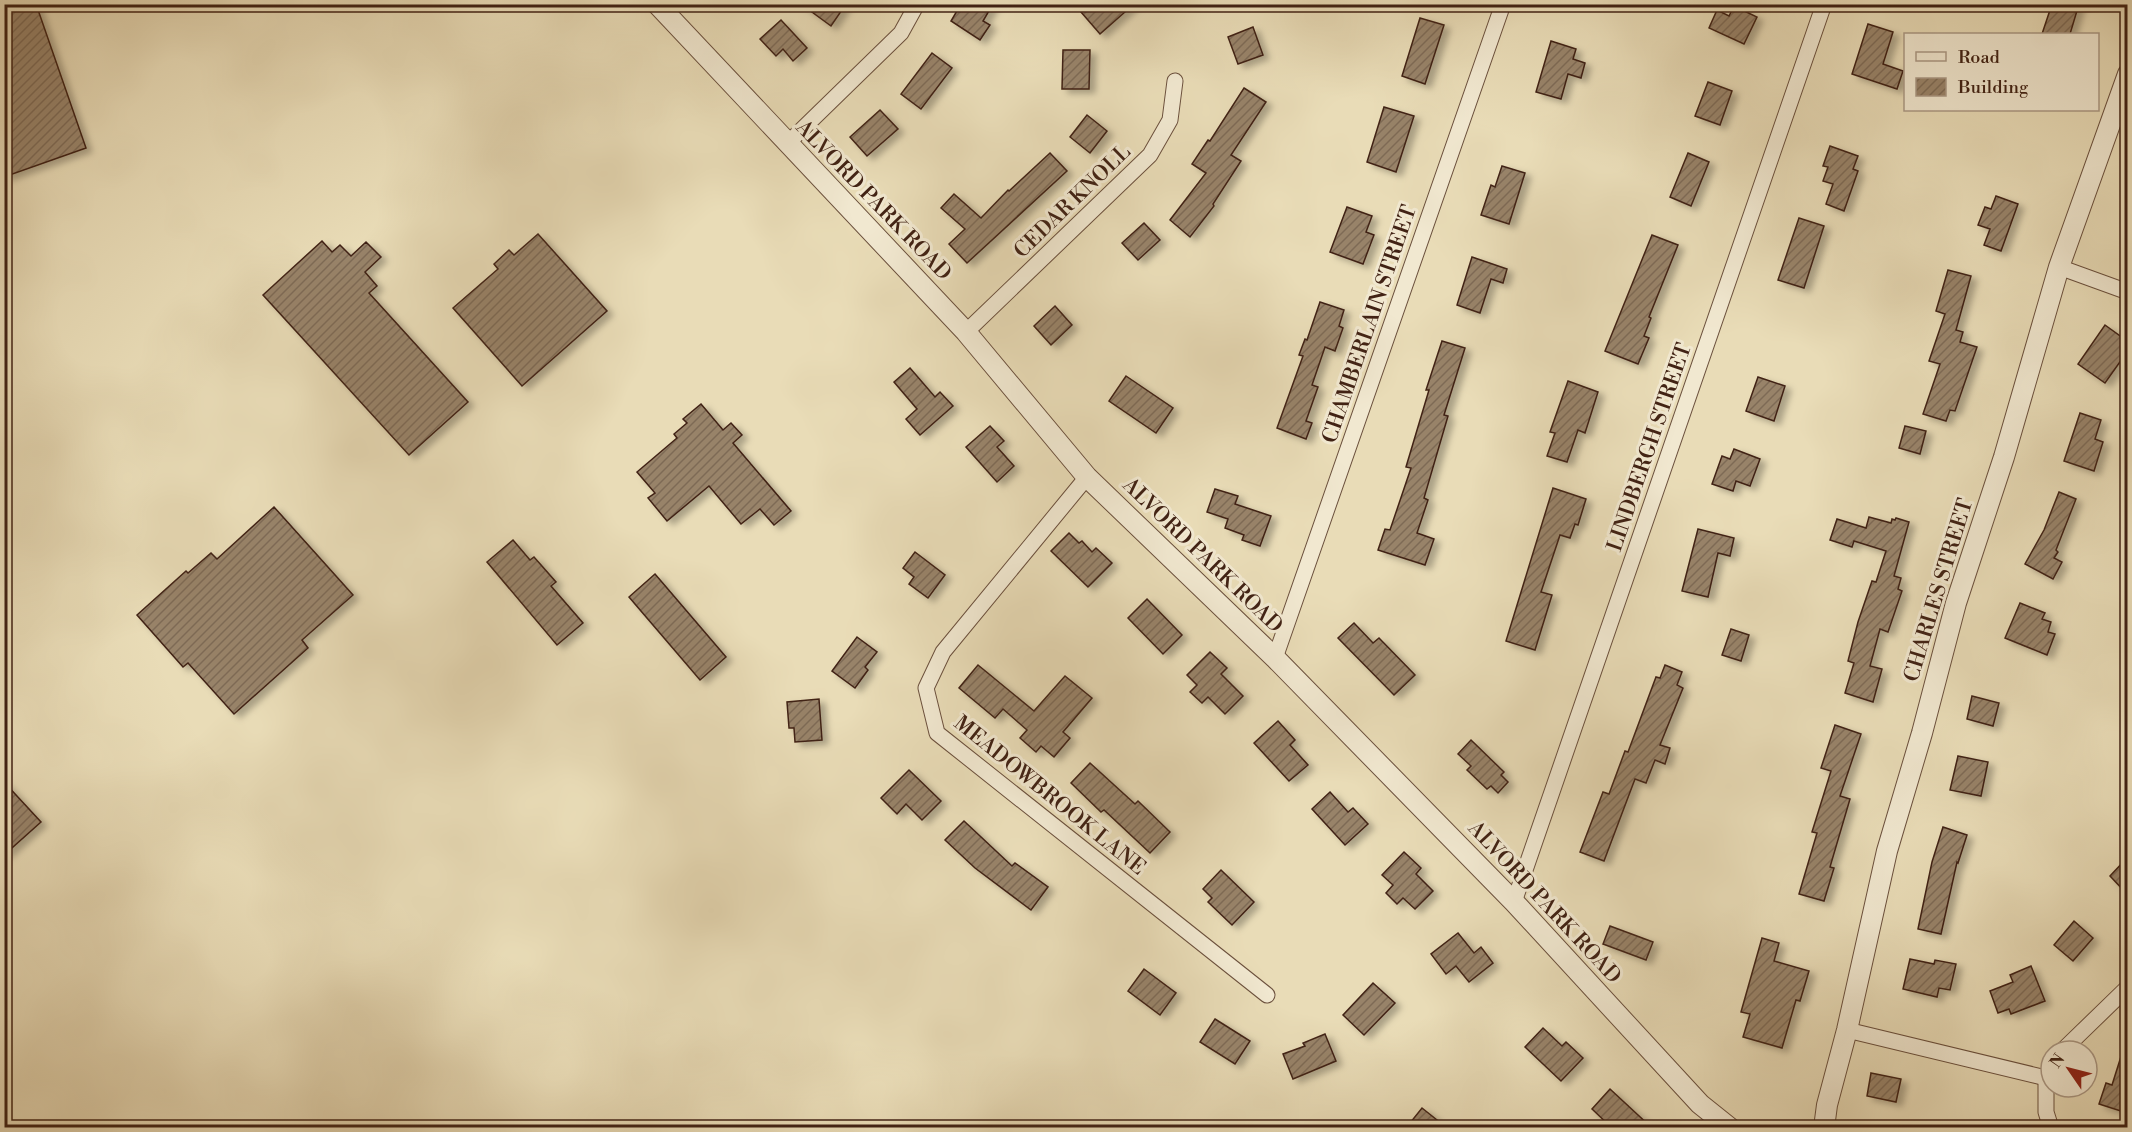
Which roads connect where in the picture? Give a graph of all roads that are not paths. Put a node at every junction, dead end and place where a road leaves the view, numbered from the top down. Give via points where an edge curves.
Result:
1 (657, 4) edge
2 (916, 4) edge
3 (1503, 4) edge
4 (1824, 4) edge
5 (2127, 74) edge
6 (1175, 81) dead end
7 (787, 144) junction
8 (2059, 267) junction
9 (2127, 292) edge
10 (966, 332) junction
11 (1087, 477) junction
12 (1275, 658) junction
13 (1514, 902) junction
14 (2127, 987) edge
15 (1267, 995) dead end
16 (1847, 1030) junction
17 (2074, 1039) edge
18 (2039, 1072) edge
19 (2047, 1099) edge
20 (1730, 1128) edge
21 (1824, 1128) edge
22 (2050, 1128) edge

1 - 7 street, ALVORD PARK ROAD
2 - 7 street via 901,33
3 - 12 street, CHAMBERLAIN STREET
4 - 13 street, LINDBERGH STREET
5 - 8 street, CHARLES STREET
6 - 10 street, CEDAR KNOLL via 1170,120 1150,155
7 - 10 street, ALVORD PARK ROAD
8 - 9 street
8 - 16 street, CHARLES STREET via 2004,457 1956,603 1887,851
10 - 11 street, ALVORD PARK ROAD
11 - 12 street, ALVORD PARK ROAD
11 - 15 street, MEADOWBROOK LANE via 943,652 926,688 937,733
12 - 13 street, ALVORD PARK ROAD
13 - 20 street, ALVORD PARK ROAD via 1700,1104
14 - 17 street
16 - 18 street
16 - 21 street, CHARLES STREET
19 - 22 street

